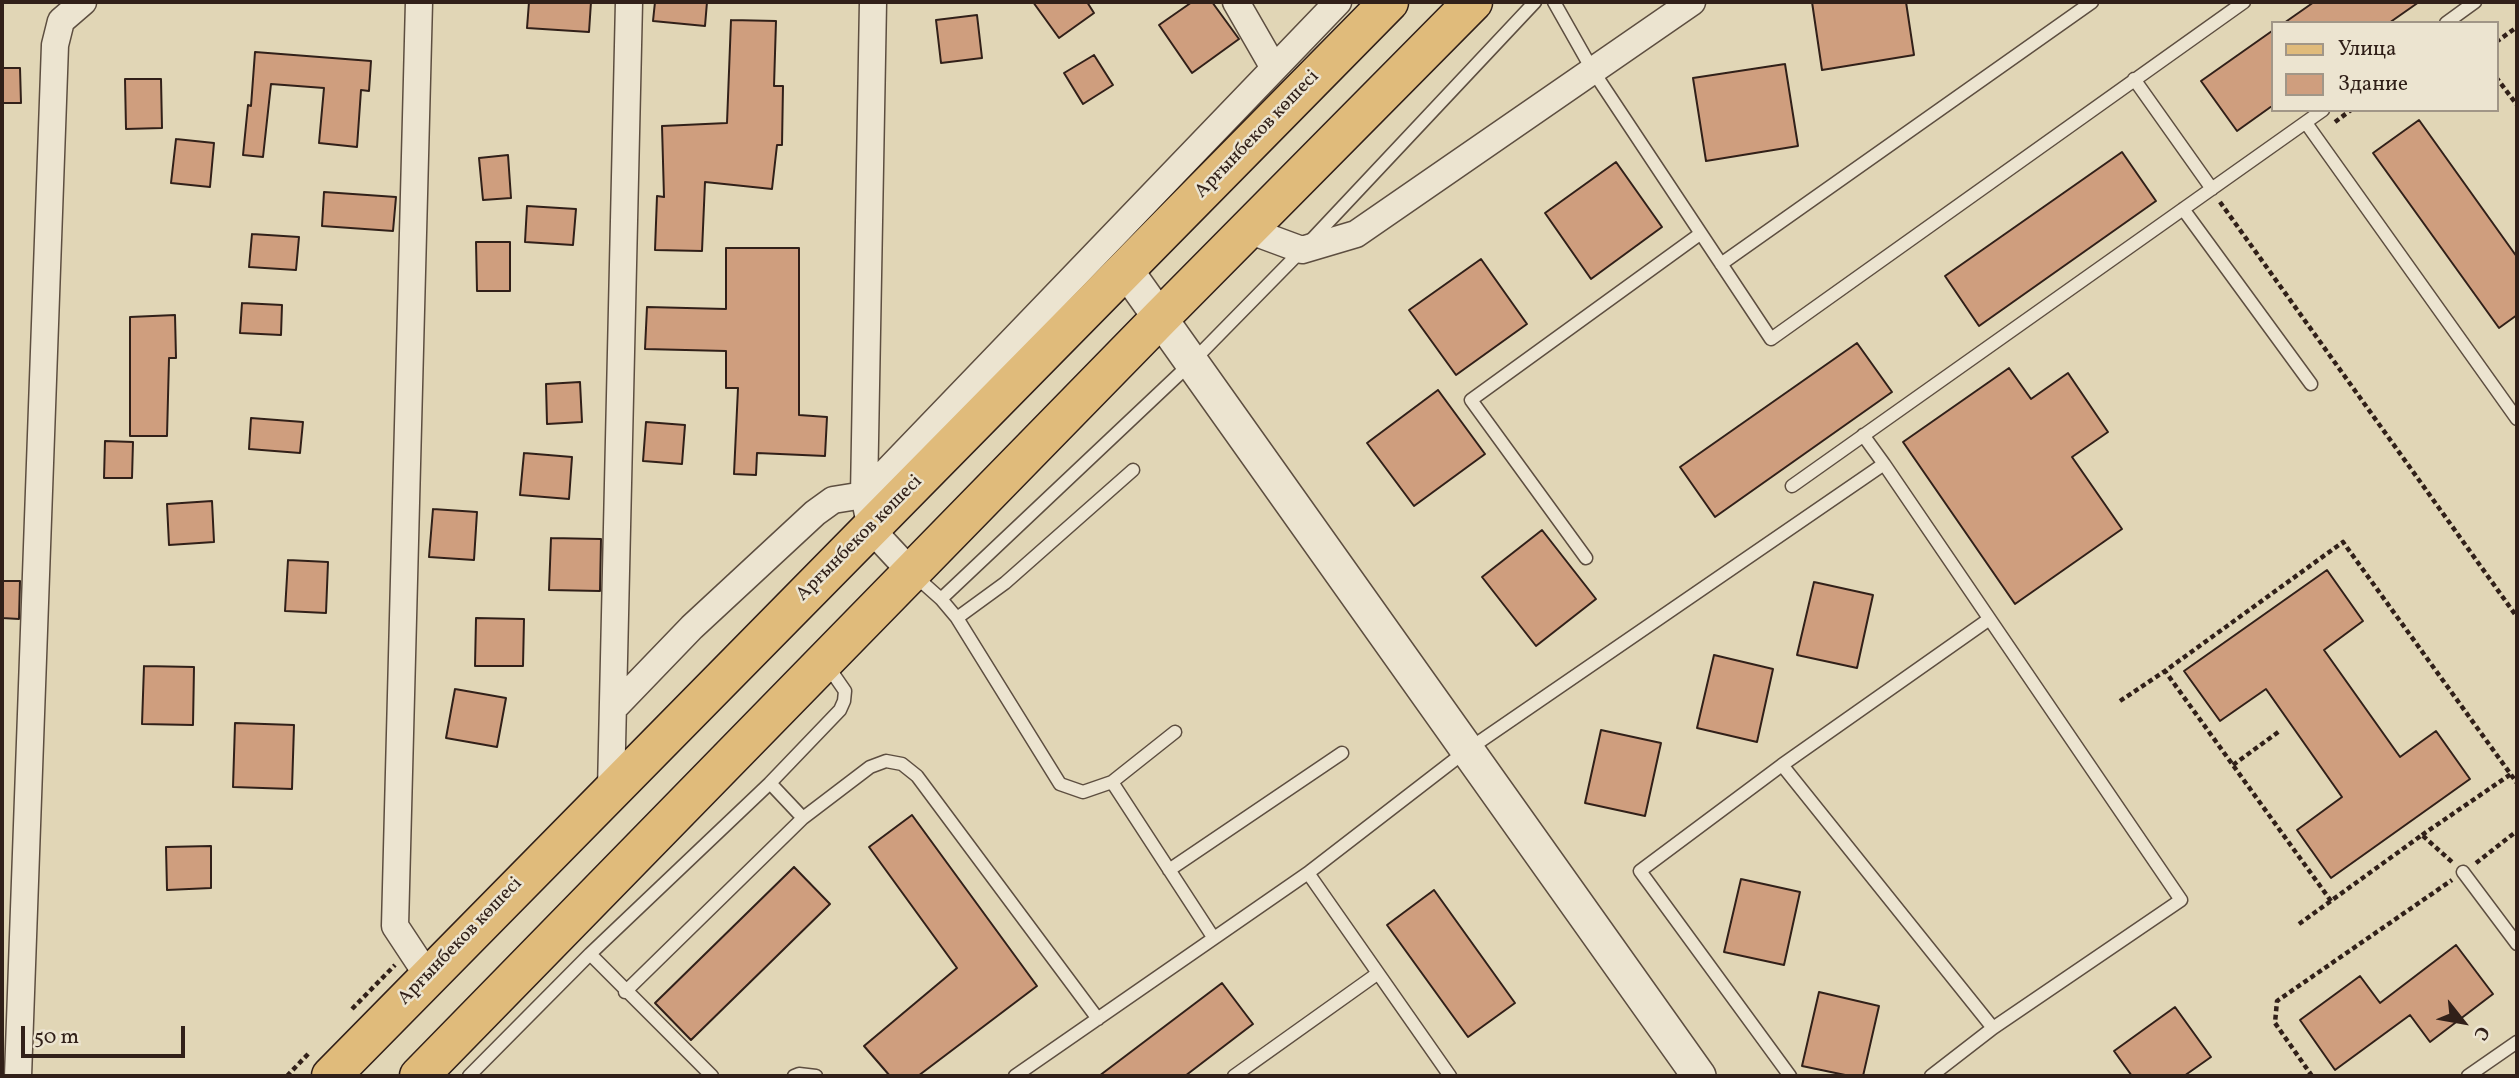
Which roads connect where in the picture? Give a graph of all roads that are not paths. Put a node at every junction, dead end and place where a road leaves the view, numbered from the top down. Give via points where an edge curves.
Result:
1 (83, 2) edge
2 (419, 2) edge
3 (629, 2) edge
4 (873, 2) edge
5 (1236, 2) edge
6 (1338, 2) edge
7 (1389, 2) edge
8 (1473, 2) edge
9 (1535, 2) edge
10 (1553, 2) edge
11 (1692, 2) edge
12 (2092, 2) edge
13 (2244, 2) edge
14 (2475, 2) edge
15 (2449, 21) edge
16 (1274, 68) junction
17 (1593, 71) junction
18 (2134, 79) junction
19 (2320, 112) edge
20 (2306, 123) junction
21 (2212, 189) junction
22 (2183, 209) junction
23 (1248, 230) junction
24 (1700, 234) junction
25 (1302, 250) junction
26 (1721, 264) junction
27 (1126, 270) junction
28 (1160, 318) junction
29 (1191, 363) junction
30 (2311, 384) dead end
31 (2517, 419) edge
32 (1863, 435) junction
33 (1884, 464) junction
34 (1133, 470) dead end
35 (1792, 486) dead end
36 (868, 512) junction
37 (1586, 558) dead end
38 (912, 573) junction
39 (941, 599) junction
40 (957, 618) junction
41 (1988, 620) junction
42 (824, 662) junction
43 (613, 709) junction
44 (1175, 732) dead end
45 (1466, 751) junction
46 (1342, 753) dead end
47 (1782, 765) junction
48 (1112, 782) junction
49 (770, 783) junction
50 (611, 790) junction
51 (803, 818) junction
52 (1169, 870) junction
53 (2463, 872) road end
54 (1308, 873) junction
55 (1213, 937) junction
56 (2517, 944) edge
57 (590, 954) junction
58 (1377, 974) junction
59 (428, 976) junction
60 (625, 992) junction
61 (1098, 1019) junction
62 (1993, 1028) junction
63 (2517, 1042) edge
64 (18, 1076) edge
65 (331, 1076) edge
66 (419, 1076) edge
67 (469, 1076) edge
68 (712, 1076) edge
69 (794, 1076) edge
70 (816, 1076) edge
71 (1015, 1076) edge
72 (1234, 1076) edge
73 (1450, 1076) edge
74 (1699, 1076) edge
75 (1790, 1076) edge
76 (1931, 1076) edge
77 (2468, 1076) edge

1 - 64 street via 61,21 55,46
2 - 59 street via 395,926
3 - 43 street
4 - 36 street
5 - 16 street
6 - 16 street
7 - 27 main road, Арғынбеков көшесі
8 - 23 main road
9 - 25 lane
10 - 17 lane
11 - 17 street
12 - 26 lane
13 - 18 lane
14 - 15 lane
16 - 36 street
17 - 24 lane
17 - 25 street via 1356,234
18 - 21 lane
18 - 26 lane via 1771,339
19 - 20 lane
20 - 21 lane
20 - 31 lane
21 - 22 lane
22 - 30 lane
22 - 32 lane
23 - 25 street
23 - 28 main road
24 - 26 lane
24 - 37 lane via 1471,400
25 - 29 lane
27 - 28 street
27 - 36 main road, Арғынбеков көшесі
28 - 29 street
28 - 38 main road
29 - 39 lane
29 - 45 street
32 - 33 lane
32 - 35 lane
33 - 41 lane
33 - 45 lane
34 - 40 lane via 1005,583
36 - 38 street
36 - 43 street via 832,500 815,513 692,627
36 - 50 main road, Арғынбеков көшесі
38 - 39 lane
38 - 42 main road
39 - 40 lane
40 - 48 lane via 1060,783 1083,792
41 - 47 lane
41 - 62 lane via 2181,900
42 - 49 lane via 845,691 844,701
42 - 66 main road
43 - 50 street
44 - 48 lane
45 - 54 lane
45 - 74 street
46 - 52 lane
47 - 62 lane
47 - 75 lane via 1640,871
48 - 52 lane
49 - 51 lane
49 - 57 lane
50 - 59 main road, Арғынбеков көшесі
51 - 60 lane
51 - 61 lane via 870,767 886,761 902,764 917,776
52 - 55 lane
53 - 56 lane
54 - 55 lane
54 - 58 lane
55 - 61 lane
57 - 60 lane
57 - 67 lane
58 - 72 lane
58 - 73 lane
59 - 65 main road, Арғынбеков көшесі
60 - 68 lane
61 - 71 lane
62 - 76 lane
63 - 77 lane
69 - 70 lane

